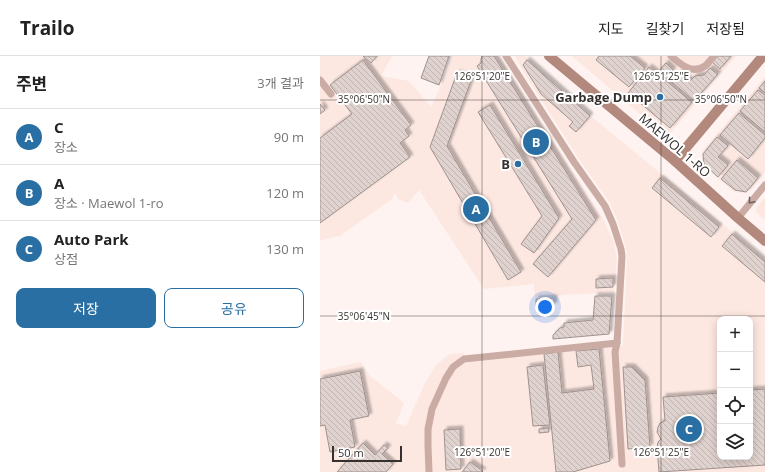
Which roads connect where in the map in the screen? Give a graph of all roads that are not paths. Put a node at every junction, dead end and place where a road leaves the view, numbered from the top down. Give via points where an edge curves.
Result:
1 (506, 56) edge
2 (549, 56) edge
3 (671, 56) edge
4 (714, 56) edge
5 (763, 56) edge
6 (320, 80) edge
7 (331, 94) dead end
8 (675, 161) junction
9 (765, 185) edge
10 (738, 218) junction
11 (765, 241) edge
12 (618, 343) junction
13 (622, 464) dead end
14 (429, 472) edge

1 - 12 street via 605,206 613,224 622,256
2 - 8 street, MAEWOL 1-RO
3 - 4 street via 681,65 696,69 705,66
5 - 8 street
6 - 7 street
8 - 10 street, MAEWOL 1-RO
9 -> 10 street
10 - 11 street, MAEWOL 1-RO
12 - 13 street via 615,352
12 - 14 street via 464,359 446,378 432,409 428,429

